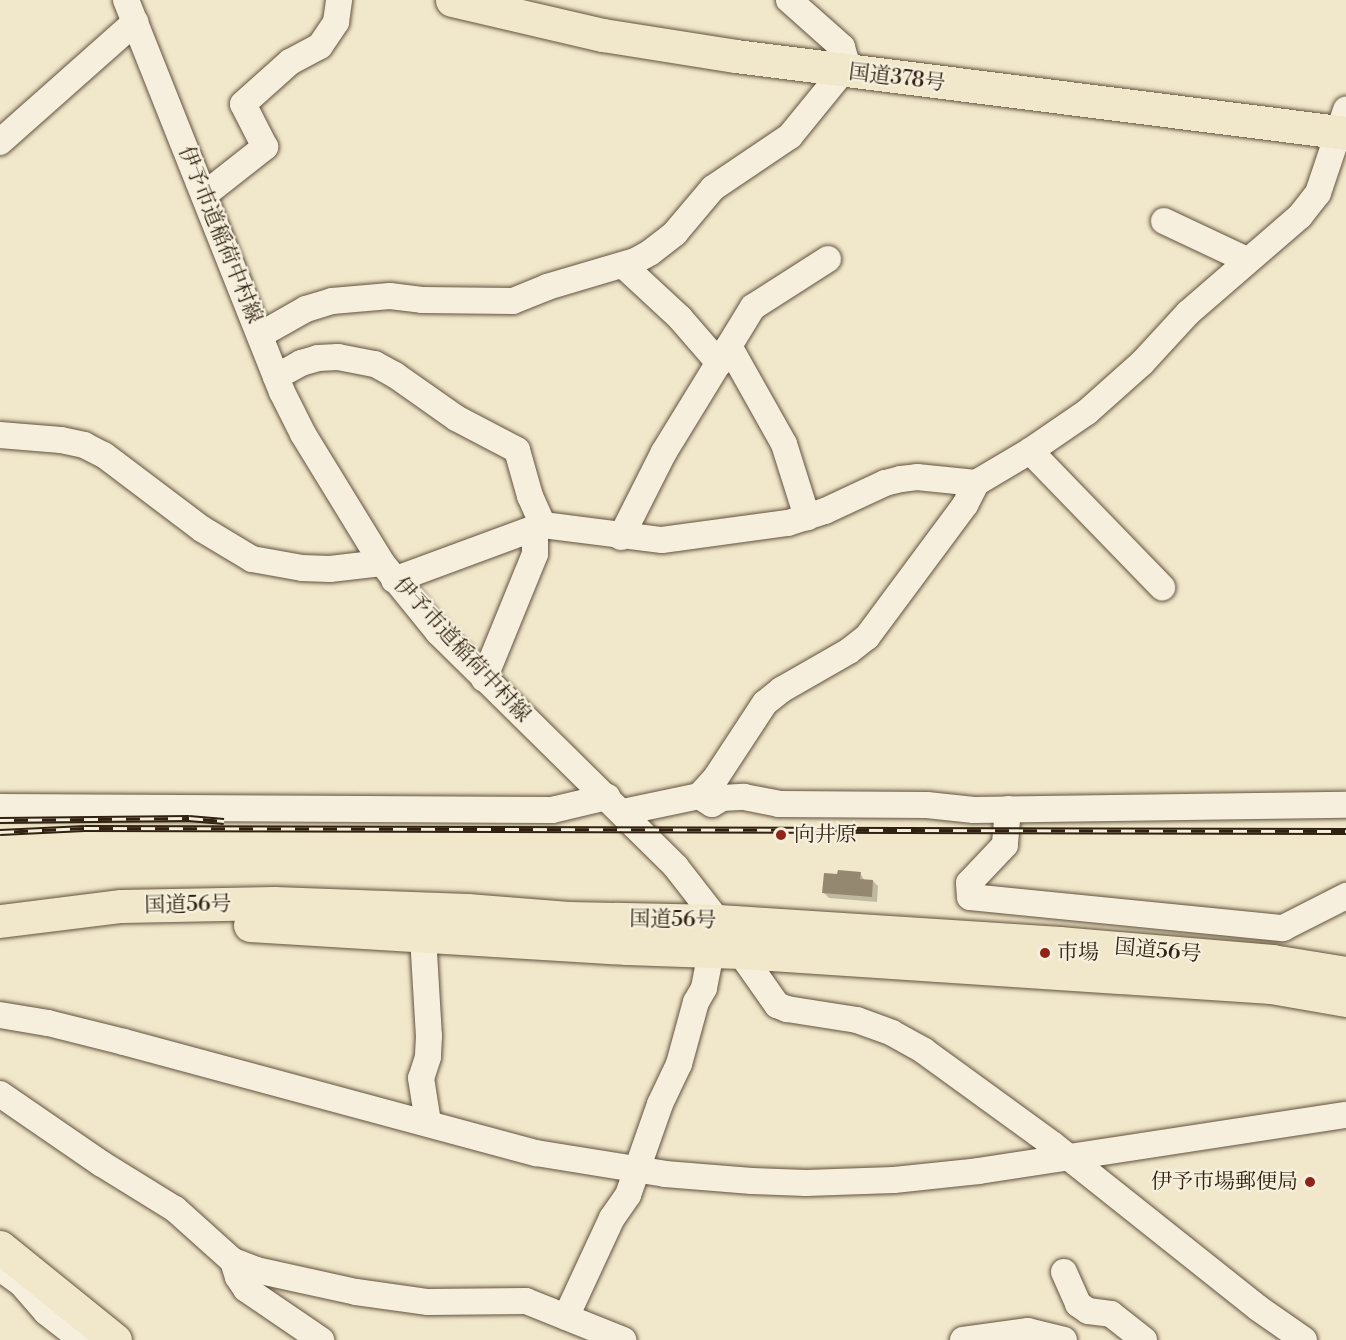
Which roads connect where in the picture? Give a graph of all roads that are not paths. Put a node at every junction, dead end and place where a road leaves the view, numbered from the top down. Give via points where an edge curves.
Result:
1 (339, 0) edge
2 (452, 0) edge
3 (789, 0) edge
4 (130, 11) edge
5 (843, 71) junction
6 (1343, 125) edge
7 (0, 141) edge
8 (204, 195) junction
9 (1164, 221) dead end
10 (828, 259) dead end
11 (1247, 260) junction
12 (623, 265) junction
13 (260, 335) junction
14 (724, 355) junction
15 (276, 377) junction
16 (0, 435) edge
17 (1030, 451) junction
18 (976, 483) junction
19 (807, 517) junction
20 (539, 526) junction
21 (621, 537) junction
22 (388, 571) junction
23 (1162, 587) dead end
24 (484, 679) junction
25 (699, 796) junction
26 (615, 804) junction
27 (1346, 805) edge
28 (0, 807) edge
29 (1008, 809) junction
30 (1346, 896) edge
31 (0, 921) edge
32 (0, 931) edge
33 (423, 936) junction
34 (723, 941) junction
35 (1346, 973) edge
36 (1346, 1000) edge
37 (0, 1015) edge
38 (0, 1094) edge
39 (1346, 1115) edge
40 (428, 1122) junction
41 (1069, 1157) junction
42 (636, 1170) junction
43 (0, 1247) edge
44 (233, 1261) junction
45 (16, 1270) edge
46 (1064, 1272) dead end
47 (566, 1317) junction
48 (106, 1339) edge
49 (321, 1340) edge
50 (623, 1340) edge
51 (963, 1340) edge
52 (1064, 1340) edge
53 (1144, 1340) edge
54 (1304, 1340) edge

1 - 8 street via 336,22 320,46 290,62 243,104 266,147
2 - 5 highway, 国道378号 via 603,35
3 - 5 street via 842,47
4 - 7 street
4 - 8 street, 伊予市道稲荷中村線
5 - 6 highway, 国道378号
5 - 12 street via 790,136 713,188 675,232 651,252
6 - 11 street via 1318,194 1300,216
8 - 13 street, 伊予市道稲荷中村線
9 - 11 street
10 - 14 street via 753,308
11 - 17 street via 1087,412
12 - 13 street via 547,286 513,301 390,296 332,302 306,309
12 - 14 street
13 - 15 street, 伊予市道稲荷中村線
14 - 19 street via 784,444
14 - 21 street via 664,452
15 - 20 street via 318,358 357,358 375,364 456,418 517,450
15 - 22 street, 伊予市道稲荷中村線 via 324,472
16 - 22 street via 61,440 104,455 202,529 252,559 302,568
17 - 18 street
17 - 23 street
18 - 19 street via 901,479
18 - 25 street via 965,505 867,637 765,703 715,779
19 - 21 street via 695,537
20 - 21 street via 562,526
20 - 22 street
20 - 24 street via 535,554
22 - 24 street, 伊予市道稲荷中村線 via 438,632
24 - 26 street, 伊予市道稲荷中村線
25 - 26 street
25 - 29 street via 712,804 722,798 744,797 779,804
26 - 28 street via 552,810
26 - 34 street, 伊予市道稲荷中村線 via 676,867
27 - 29 street
29 - 30 street via 1005,845 969,884 970,897 1283,928
31 - 34 highway, 国道56号 via 121,906 274,903 568,918
32 - 33 highway, 国道56号 via 124,925 273,925
33 - 34 highway, 国道56号
33 - 40 street via 429,1036 421,1078
34 - 35 highway, 国道56号 via 1059,943 1272,961
34 - 36 highway, 国道56号 via 1271,987
34 - 41 street, 伊予市道稲荷中村線 via 777,1005 857,1020 892,1033 924,1051
34 - 42 street via 696,1002 679,1064
37 - 40 street via 48,1023
38 - 44 street via 175,1209
39 - 41 street
40 - 42 street via 536,1153
41 - 42 street via 905,1179 806,1184
41 - 54 street, 伊予市道稲荷中村線 via 1258,1308
42 - 47 street via 628,1195 612,1218
43 - 45 highway
44 - 47 street via 289,1279 356,1292 428,1302 526,1302
44 - 49 street via 246,1289
45 - 48 highway
46 - 53 street via 1078,1304 1088,1311 1112,1314
47 - 50 street
51 - 52 street via 1028,1331

